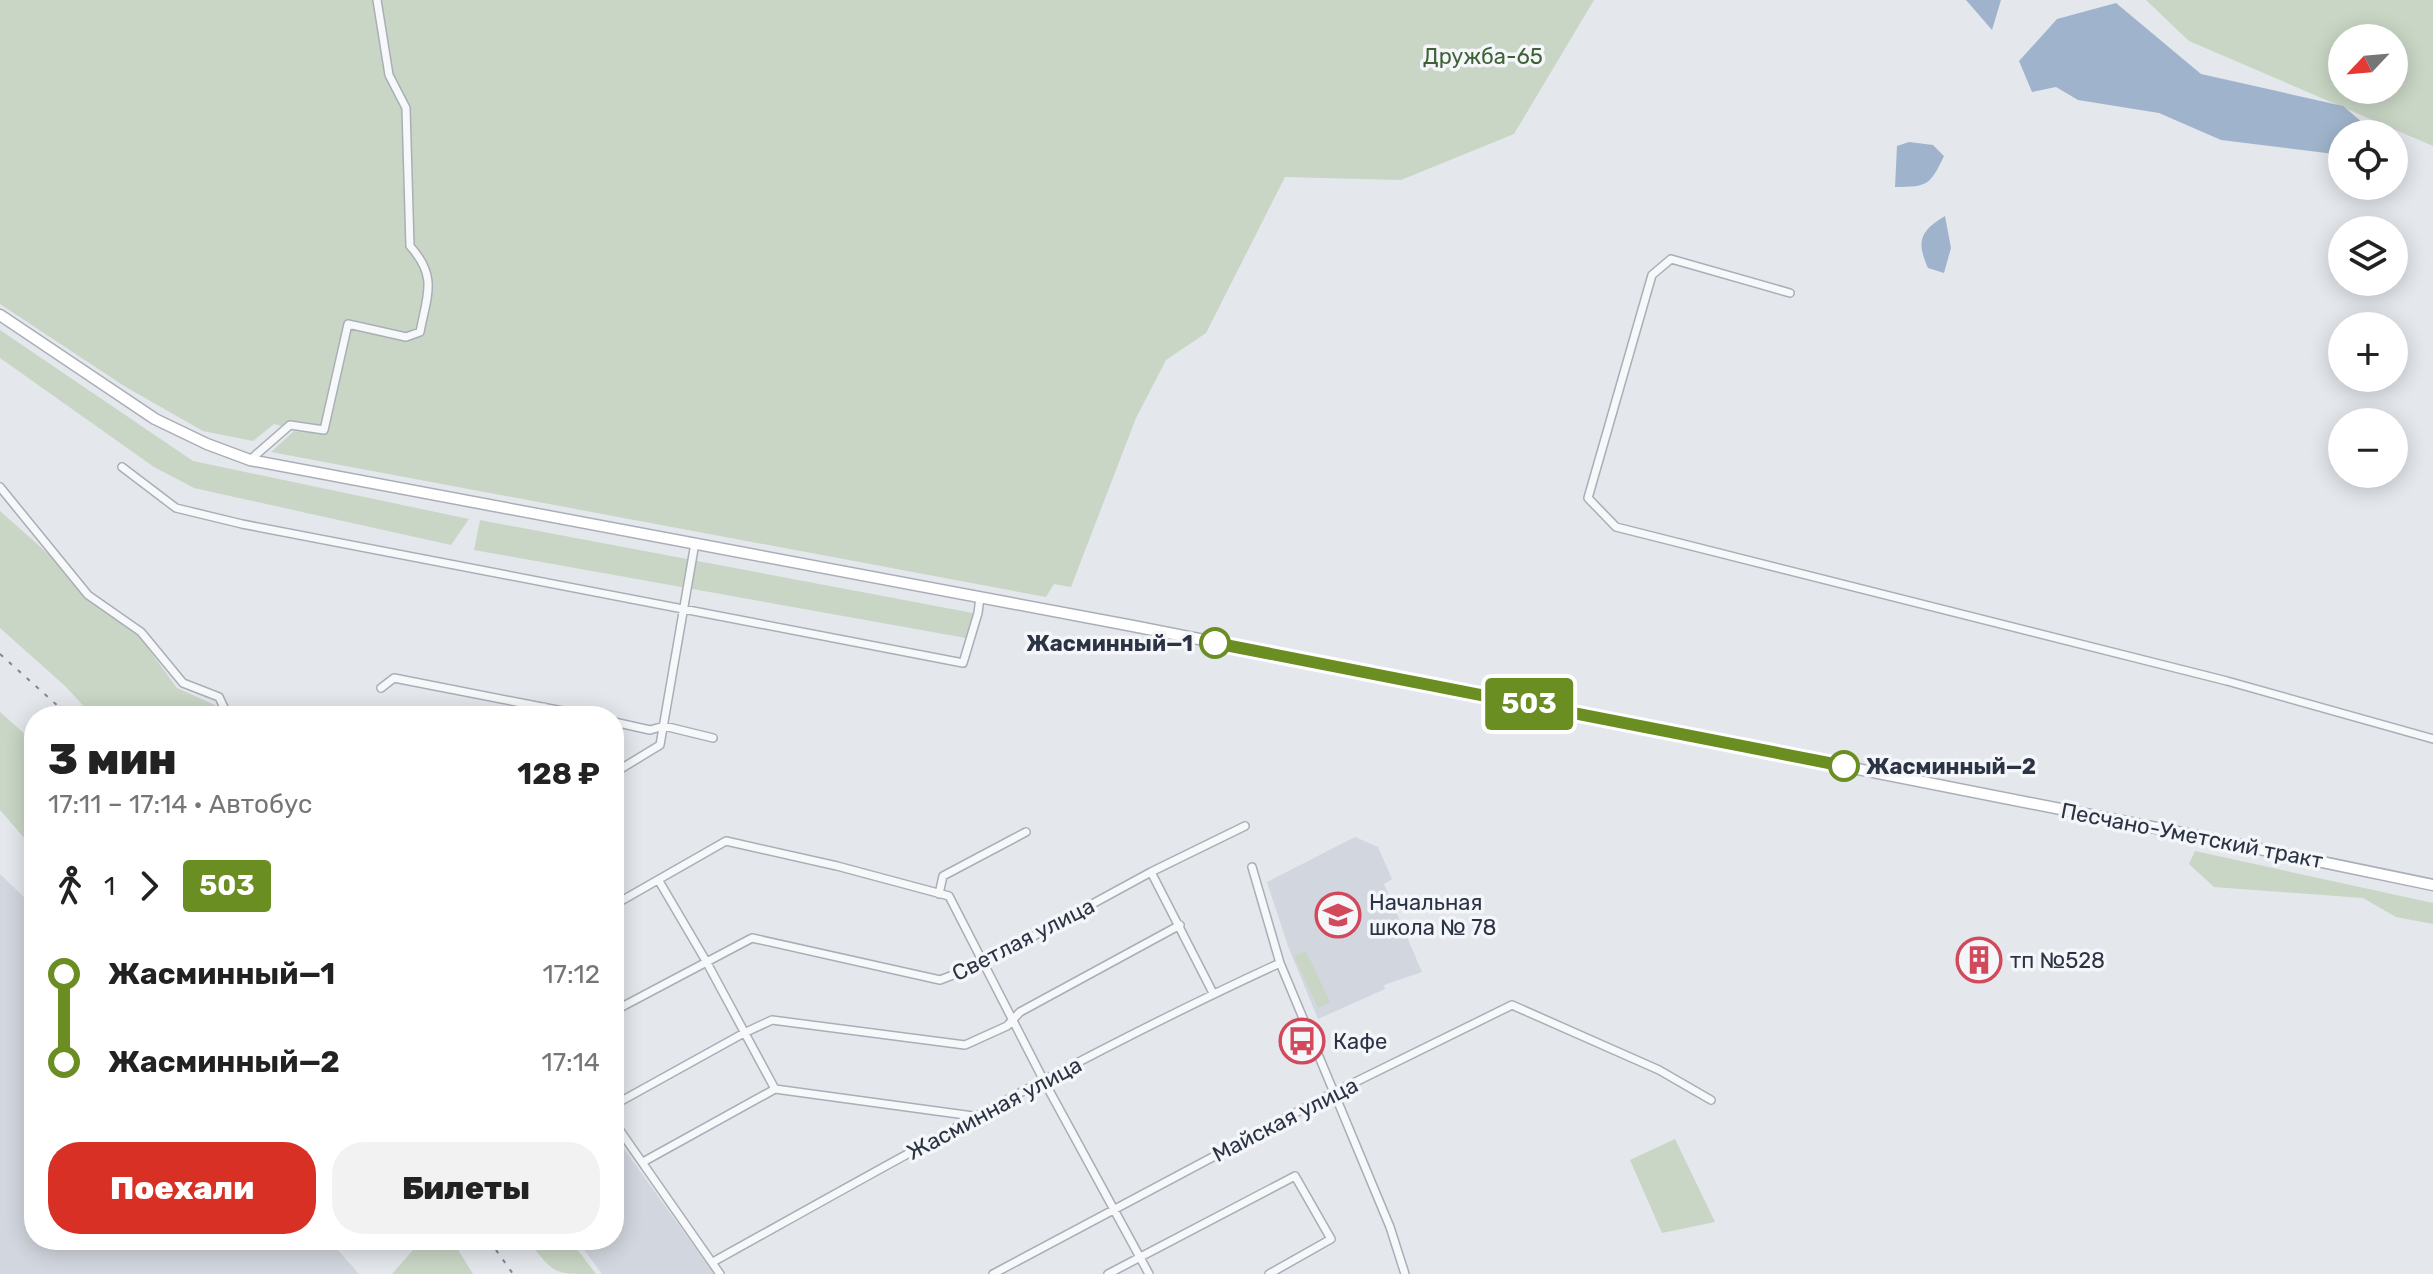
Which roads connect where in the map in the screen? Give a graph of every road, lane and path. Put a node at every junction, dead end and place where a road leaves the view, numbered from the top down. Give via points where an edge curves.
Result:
1 (377, 0) edge
2 (1790, 293) dead end
3 (0, 315) edge
4 (250, 460) junction
5 (122, 467) dead end
6 (0, 487) edge
7 (695, 543) junction
8 (980, 597) junction
9 (684, 610) junction
10 (381, 688) dead end
11 (223, 706) edge
12 (539, 706) edge
13 (624, 724) edge
14 (664, 726) junction
15 (713, 738) dead end
16 (2433, 739) edge
17 (624, 767) edge
18 (1245, 826) dead end
19 (1026, 832) dead end
20 (1252, 867) dead end
21 (1151, 872) junction
22 (659, 881) junction
23 (2433, 885) edge
24 (939, 894) junction
25 (624, 900) edge
26 (1180, 925) junction
27 (706, 961) junction
28 (984, 963) junction
29 (1280, 963) junction
30 (1213, 993) junction
31 (624, 1006) edge
32 (1014, 1021) junction
33 (744, 1033) junction
34 (1044, 1081) junction
35 (775, 1089) junction
36 (1333, 1093) junction
37 (624, 1099) edge
38 (1711, 1100) dead end
39 (974, 1116) junction
40 (624, 1136) edge
41 (643, 1162) junction
42 (1113, 1208) junction
43 (1140, 1257) junction
44 (713, 1262) junction
45 (1401, 1272) edge
46 (720, 1274) edge
47 (993, 1274) edge
48 (1108, 1274) edge
49 (1149, 1274) edge
50 (1269, 1274) edge

1 - 4 street via 389,75 406,108 410,246 423,260 429,282 420,332 406,337 348,324 324,430 290,425
2 - 16 street via 1671,259 1652,275 1588,498 1616,527 2227,681
3 - 4 main road, Песчано-Уметский тракт via 155,419
4 - 7 main road, Песчано-Уметский тракт
5 - 9 street via 176,508
6 - 11 street via 88,595 141,632 183,683 219,697
7 - 8 main road, Песчано-Уметский тракт
7 - 9 street
8 - 9 street via 963,663
8 - 23 main road, Песчано-Уметский тракт
9 - 14 street
10 - 12 street via 394,678
13 - 14 street via 650,730
14 - 15 street
14 - 17 street via 660,745
18 - 21 street, Светлая улица
19 - 24 street via 943,876
20 - 29 street
21 - 26 street
21 - 28 street, Светлая улица
22 - 24 street via 726,841
22 - 25 street
22 - 27 street
24 - 28 street via 949,896
26 - 30 street
26 - 32 street via 1020,1012
27 - 28 street, Светлая улица via 752,938 940,980
27 - 31 street, Светлая улица
27 - 33 street
28 - 32 street
29 - 30 street, Жасминная улица
29 - 36 street
30 - 34 street, Жасминная улица
32 - 33 street via 965,1045 772,1020
32 - 34 street
33 - 35 street
33 - 37 street
34 - 39 street, Жасминная улица
34 - 42 street
35 - 39 street
35 - 41 street
36 - 38 street, Майская улица via 1512,1005 1659,1070
36 - 42 street, Майская улица
36 - 45 street via 1390,1227
39 - 44 street, Жасминная улица
40 - 41 street
41 - 44 street
42 - 43 street
42 - 47 street, Майская улица
43 - 48 street
43 - 49 street
43 - 50 street via 1295,1176 1331,1239
44 - 46 street

